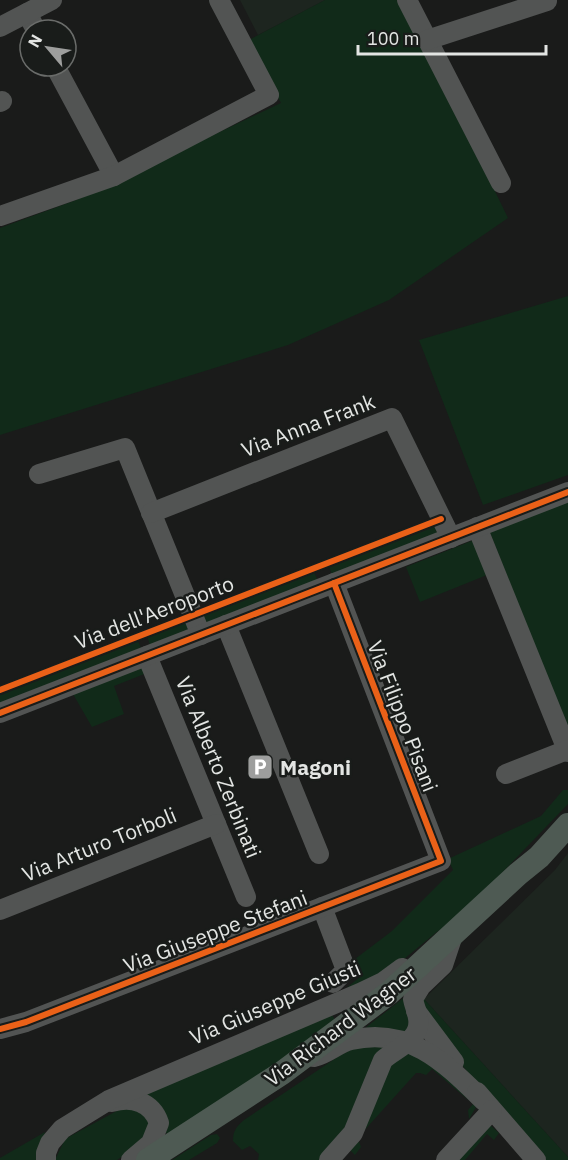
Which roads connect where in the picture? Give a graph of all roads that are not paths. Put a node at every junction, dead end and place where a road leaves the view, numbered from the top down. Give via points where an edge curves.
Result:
1 (52, 0) edge
2 (219, 0) edge
3 (407, 0) edge
4 (547, 1) edge
5 (35, 18) edge
6 (18, 24) edge
7 (0, 27) edge
8 (427, 40) junction
9 (61, 78) edge
10 (114, 176) junction
11 (501, 183) dead end
12 (0, 216) edge
13 (39, 474) dead end
14 (568, 492) edge
15 (151, 513) junction
16 (477, 527) junction
17 (451, 538) junction
18 (334, 583) junction
19 (226, 625) junction
20 (201, 635) junction
21 (147, 656) junction
22 (0, 713) edge
23 (568, 751) edge
24 (507, 774) dead end
25 (568, 808) edge
26 (216, 824) junction
27 (568, 825) edge
28 (319, 854) dead end
29 (441, 861) joint
30 (518, 874) junction
31 (246, 897) dead end
32 (322, 907) junction
33 (0, 910) edge
34 (459, 930) junction
35 (333, 983) dead end
36 (415, 1009) junction
37 (0, 1029) edge
38 (408, 1042) junction
39 (301, 1059) junction
40 (488, 1105) junction
41 (96, 1108) junction
42 (340, 1156) edge
43 (46, 1160) edge
44 (131, 1160) edge
45 (148, 1160) edge
46 (446, 1160) edge
47 (536, 1160) edge

1 - 5 street
2 - 10 street via 269,95
3 - 8 street
4 - 8 street
6 - 7 street
8 - 11 street
9 - 10 street
10 - 12 street
13 - 15 street via 125,447
14 - 16 street, Via dell'Aeroporto
15 - 17 street, Via Anna Frank via 392,418
15 - 20 street
16 - 17 street, Via dell'Aeroporto
16 - 23 street
17 - 18 street, Via dell'Aeroporto
18 - 19 street, Via dell'Aeroporto
18 - 29 street, Via Filippo Pisani
19 - 20 street, Via dell'Aeroporto
19 - 28 street
20 - 21 street, Via dell'Aeroporto
21 - 22 street, Via dell'Aeroporto
21 - 26 street, Via Alberto Zerbinati
23 - 24 street
25 - 30 main road, Via Richard Wagner
26 - 31 street, Via Alberto Zerbinati
26 - 33 street, Via Arturo Torboli
27 - 30 main road, Via Richard Wagner
29 - 32 street, Via Giuseppe Stefani
30 - 34 main road, Via Richard Wagner
32 - 35 street, Via Giuseppe Stefani via 346,970
32 - 37 street, Via Giuseppe Stefani
34 - 36 street via 443,965 416,992
34 - 39 main road, Via Richard Wagner via 388,993
34 - 41 street, Via Giuseppe Giusti via 433,941 373,987 124,1092
36 - 38 street via 418,1026
36 - 40 street
38 - 39 street via 385,1037 350,1040 321,1056
38 - 40 street via 433,1054
38 - 42 street via 383,1060
39 - 45 main road, Via Richard Wagner
40 - 46 street
40 - 47 street
41 - 43 street, Via Giuseppe Giusti via 57,1134 45,1153
41 - 44 street, Via Giuseppe Giusti via 129,1099 143,1103 157,1117 156,1136

